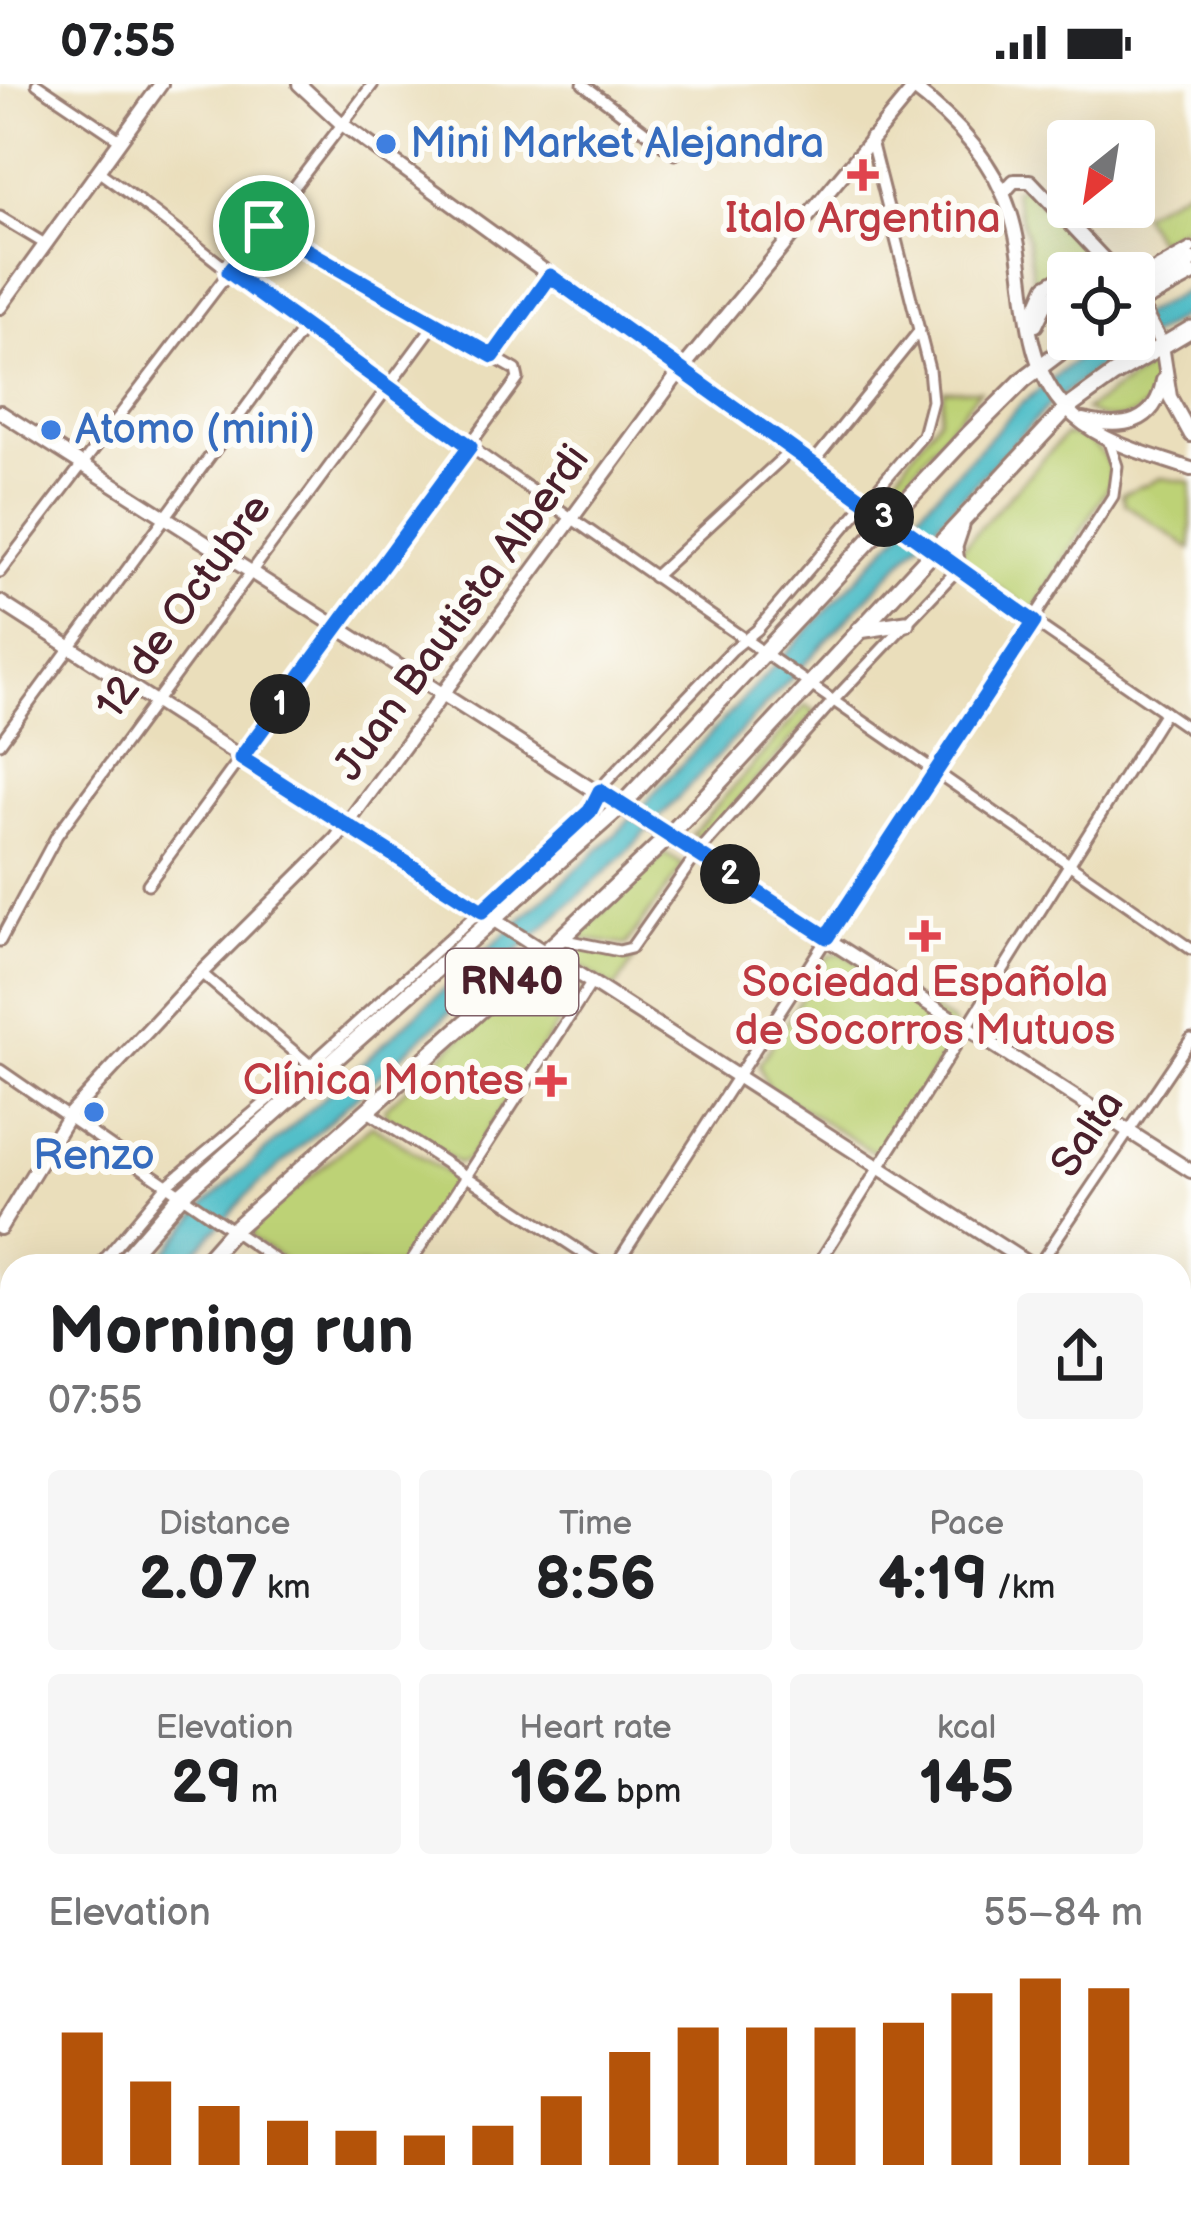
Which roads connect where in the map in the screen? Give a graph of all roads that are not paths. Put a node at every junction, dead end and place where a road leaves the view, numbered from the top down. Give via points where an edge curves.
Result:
1 (37, 84) edge
2 (160, 84) edge
3 (298, 84) edge
4 (373, 84) edge
5 (583, 84) edge
6 (915, 85) edge
7 (342, 124) junction
8 (870, 136) junction
9 (121, 140) junction
10 (675, 154) dead end
11 (98, 171) junction
12 (1003, 194) junction
13 (0, 218) edge
14 (264, 226) junction
15 (44, 244) junction
16 (1191, 248) edge
17 (1094, 252) edge
18 (1191, 260) edge
19 (1155, 268) edge
20 (229, 272) junction
21 (1191, 274) edge
22 (550, 276) junction
23 (1155, 281) edge
24 (1047, 286) edge
25 (1047, 301) edge
26 (1155, 306) edge
27 (0, 307) edge
28 (1155, 318) edge
29 (436, 322) junction
30 (304, 328) junction
31 (1191, 329) edge
32 (920, 330) junction
33 (1031, 337) junction
34 (1155, 342) edge
35 (493, 356) junction
36 (1069, 360) edge
37 (1094, 360) edge
38 (1164, 367) junction
39 (681, 370) junction
40 (388, 388) junction
41 (1057, 393) junction
42 (0, 412) edge
43 (1191, 435) edge
44 (1108, 439) junction
45 (470, 446) junction
46 (790, 450) junction
47 (82, 465) junction
48 (812, 465) junction
49 (1191, 469) edge
50 (865, 504) junction
51 (967, 515) junction
52 (165, 518) junction
53 (573, 519) junction
54 (910, 536) junction
55 (957, 570) junction
56 (0, 572) edge
57 (251, 572) junction
58 (654, 577) junction
59 (0, 602) edge
60 (1034, 622) junction
61 (906, 623) junction
62 (337, 626) junction
63 (859, 629) junction
64 (743, 640) junction
65 (69, 646) junction
66 (786, 669) junction
67 (446, 693) junction
68 (833, 701) junction
69 (154, 702) junction
70 (1165, 712) junction
71 (1191, 730) edge
72 (0, 743) edge
73 (241, 758) junction
74 (935, 772) junction
75 (600, 791) junction
76 (639, 816) junction
77 (347, 825) junction
78 (669, 836) junction
79 (698, 854) junction
80 (1070, 864) junction
81 (148, 884) dead end
82 (488, 915) junction
83 (827, 937) junction
84 (560, 939) junction
85 (0, 941) edge
86 (1191, 949) edge
87 (545, 952) junction
88 (201, 973) junction
89 (592, 982) junction
90 (967, 1027) junction
91 (1191, 1039) edge
92 (310, 1065) junction
93 (0, 1070) edge
94 (739, 1076) junction
95 (368, 1112) junction
96 (69, 1115) junction
97 (1130, 1132) junction
98 (879, 1166) junction
99 (1191, 1171) edge
100 (465, 1175) junction
101 (173, 1191) junction
102 (215, 1220) junction
103 (0, 1228) edge
104 (111, 1254) edge
105 (128, 1254) edge
106 (205, 1254) edge
107 (266, 1254) edge
108 (416, 1254) edge
109 (585, 1254) edge
110 (623, 1254) edge
111 (824, 1254) edge
112 (1016, 1254) edge
113 (1044, 1254) edge

1 - 9 street
2 - 9 street
3 - 7 street
4 - 7 street
5 - 10 street
6 - 8 street, Juan Bautista Alberdi
6 - 12 street via 970,142
7 - 14 street
7 - 22 street
8 - 32 street
8 - 39 street, Juan Bautista Alberdi
9 - 11 street
11 - 15 street
11 - 20 street
12 - 17 street via 1014,182 1030,181
12 - 33 street
13 - 15 street
14 - 20 street
14 - 29 street
15 - 27 street
16 - 19 street
18 - 23 highway, RN40
20 - 30 street
20 - 47 street
21 - 26 highway, RN40
22 - 35 street
22 - 39 street
24 - 33 street
25 - 33 street
28 - 31 highway, RN40
29 - 35 street
29 - 40 street, 12 de Octubre
30 - 40 street
30 - 52 street
32 - 48 street
32 - 50 street via 929,418
33 - 41 street
34 - 38 street
35 - 45 street via 519,374
36 - 41 highway, RN40
37 - 41 highway, RN40
38 - 41 street via 1160,397 1142,418 1115,426
38 - 43 street
39 - 46 street
39 - 53 street, Juan Bautista Alberdi
40 - 45 street
40 - 57 street, 12 de Octubre
41 - 44 street
41 - 51 highway, RN40
41 - 54 highway, RN40 via 968,435
42 - 47 street
44 - 49 street
44 - 60 street via 1117,466 1113,496
45 - 53 street
45 - 62 street
46 - 48 street
46 - 58 street
47 - 52 street
47 - 56 street
48 - 50 street
50 - 54 street
50 - 64 street
51 - 54 highway, RN40
51 - 55 highway via 954,547
52 - 57 street
52 - 65 street
53 - 58 street
53 - 67 street, Juan Bautista Alberdi
54 - 55 street
54 - 63 highway, RN40
54 - 66 highway, RN40
55 - 60 street
55 - 61 street
57 - 62 street
57 - 69 street, 12 de Octubre
58 - 64 street
59 - 65 street
60 - 70 street
60 - 74 street
61 - 63 highway
61 - 68 street
62 - 67 street
62 - 73 street
63 - 66 highway, RN40
64 - 66 street
64 - 75 street
65 - 69 street
65 - 72 street
66 - 68 street
66 - 76 highway, RN40
66 - 78 highway, RN40
67 - 75 street
67 - 77 street, Juan Bautista Alberdi
68 - 74 street
68 - 79 street
69 - 73 street
69 - 85 street, 12 de Octubre via 57,835
70 - 71 street
70 - 80 street
73 - 77 street
73 - 81 street
74 - 80 street
74 - 83 street
75 - 76 street
75 - 82 street
76 - 78 street
76 - 82 highway, RN40
77 - 82 street
77 - 88 street, Juan Bautista Alberdi
78 - 79 street
78 - 84 highway, RN40
79 - 83 street
79 - 84 street via 628,950
80 - 86 street
80 - 90 street
82 - 87 street
82 - 92 street
82 - 101 highway, RN40
83 - 90 street
83 - 94 street
84 - 87 highway, RN40
87 - 89 street
87 - 95 highway, RN40
88 - 92 street
88 - 96 street, Juan Bautista Alberdi
89 - 94 street
89 - 100 street
90 - 97 street
90 - 98 street
91 - 97 street, Salta
92 - 101 street
93 - 96 street
94 - 98 street
94 - 110 street
95 - 100 street
95 - 102 highway, RN40
96 - 101 street
96 - 103 street, Juan Bautista Alberdi
97 - 99 street
97 - 113 street, Salta
98 - 111 street
98 - 112 street
100 - 108 street
100 - 109 street
101 - 102 street
101 - 104 street
101 - 105 highway, RN40
102 - 106 highway, RN40
102 - 107 street

